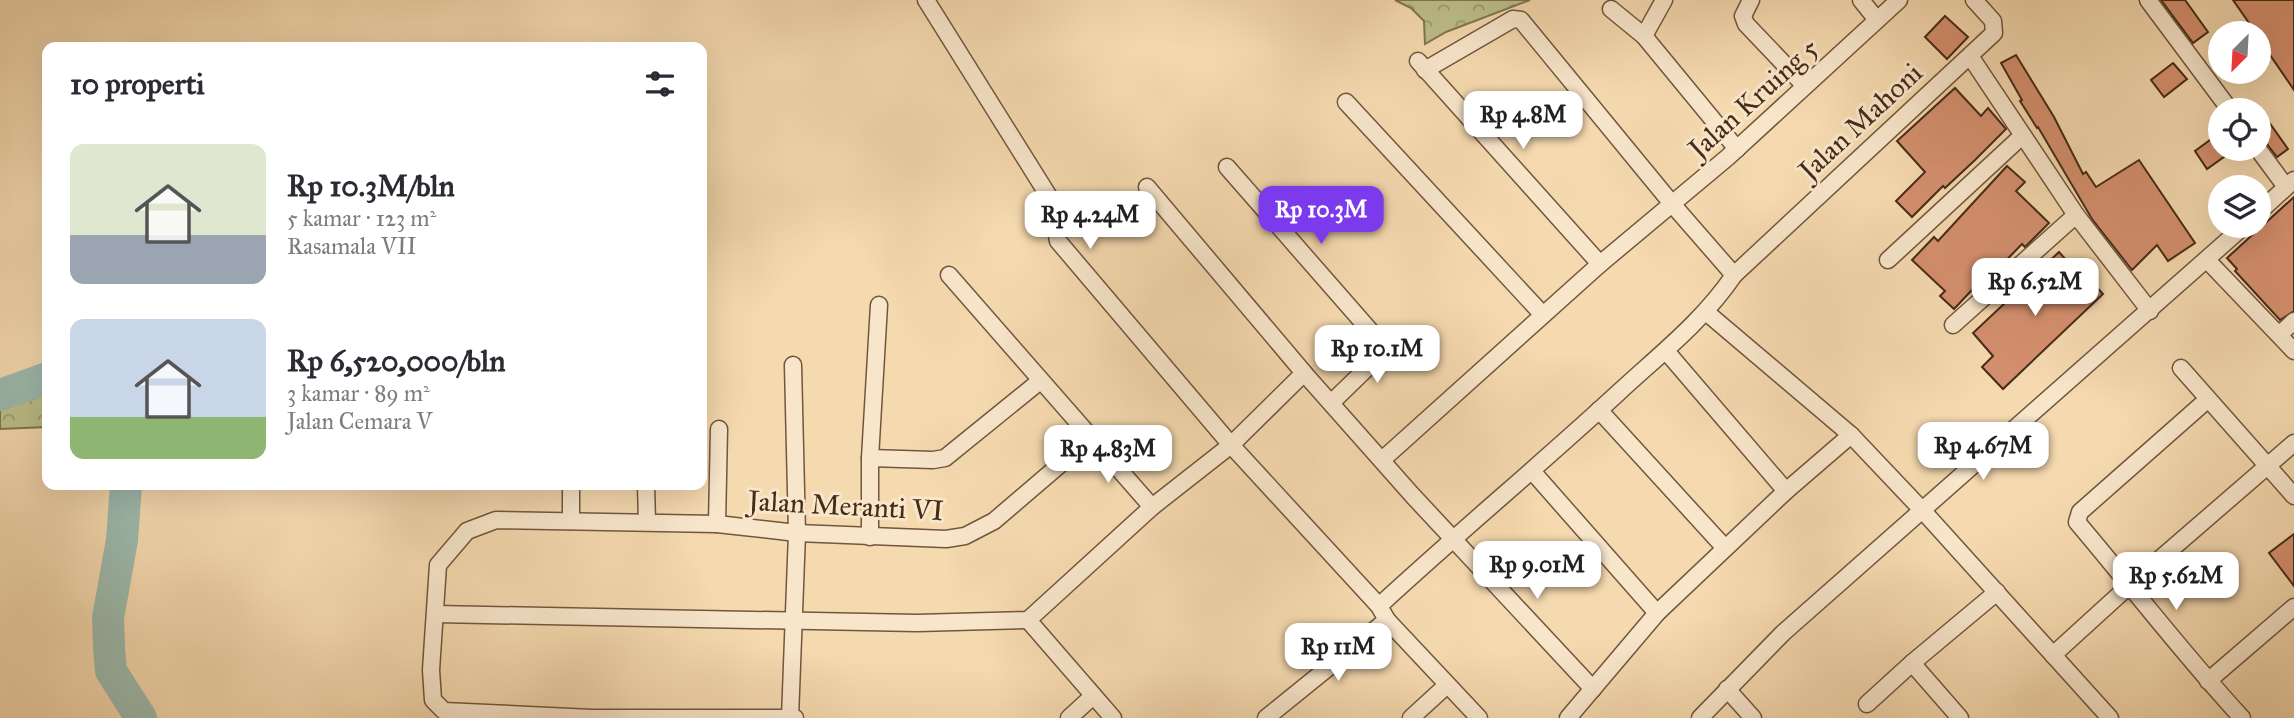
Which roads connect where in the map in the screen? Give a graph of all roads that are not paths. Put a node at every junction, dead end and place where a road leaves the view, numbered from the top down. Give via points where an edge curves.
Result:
1 (926, 0) edge
2 (1664, 0) edge
3 (1751, 0) edge
4 (1861, 0) edge
5 (1899, 0) edge
6 (1974, 0) edge
7 (2148, 0) edge
8 (1611, 9) dead end
9 (1877, 20) junction
10 (1644, 36) junction
11 (1970, 56) junction
12 (1805, 86) junction
13 (2221, 98) edge
14 (1346, 102) dead end
15 (2022, 136) junction
16 (1737, 149) junction
17 (2269, 161) edge
18 (1227, 167) dead end
19 (2290, 184) edge
20 (1147, 187) dead end
21 (2271, 201) edge
22 (1673, 205) junction
23 (2076, 215) junction
24 (2231, 238) edge
25 (1888, 260) dead end
26 (2207, 260) junction
27 (1600, 264) junction
28 (949, 275) dead end
29 (1734, 275) junction
30 (879, 305) dead end
31 (2150, 311) junction
32 (1706, 312) junction
33 (1543, 315) junction
34 (2294, 321) edge
35 (1954, 325) dead end
36 (2280, 334) junction
37 (1666, 351) junction
38 (2294, 351) edge
39 (793, 365) dead end
40 (2181, 368) dead end
41 (1304, 373) junction
42 (1040, 381) junction
43 (2207, 400) junction
44 (1331, 403) junction
45 (1599, 410) junction
46 (719, 429) dead end
47 (1851, 435) junction
48 (1091, 438) junction
49 (2294, 443) edge
50 (1231, 445) junction
51 (870, 458) junction
52 (1382, 460) junction
53 (2267, 467) junction
54 (1532, 471) junction
55 (571, 490) edge
56 (646, 490) edge
57 (1786, 491) junction
58 (2294, 496) edge
59 (1152, 507) junction
60 (1923, 511) junction
61 (571, 521) junction
62 (647, 522) junction
63 (718, 524) junction
64 (797, 533) junction
65 (870, 537) junction
66 (1454, 537) junction
67 (1725, 548) junction
68 (2131, 584) junction
69 (1997, 592) junction
70 (2294, 607) edge
71 (1383, 613) junction
72 (1657, 613) junction
73 (436, 614) junction
74 (1028, 620) junction
75 (794, 621) junction
76 (2053, 655) junction
77 (1912, 663) junction
78 (2208, 681) junction
79 (1447, 685) junction
80 (1592, 689) junction
81 (1727, 689) junction
82 (1093, 696) junction
83 (1867, 704) dead end
84 (592, 718) edge
85 (790, 718) edge
86 (795, 718) edge
87 (1069, 718) edge
88 (1113, 718) edge
89 (1266, 718) edge
90 (1411, 718) edge
91 (1479, 718) edge
92 (1568, 718) edge
93 (1700, 718) edge
94 (1753, 718) edge
95 (1960, 718) edge
96 (2110, 718) edge
97 (2242, 718) edge

1 - 50 street via 1048,195 1058,241
2 - 10 street
3 - 12 street via 1743,16 1746,24
4 - 9 street
5 - 9 street, Jalan Kruing 5
6 - 11 street, Jalan Mahoni via 1993,21 1994,33
7 - 13 street
8 - 10 street
9 - 12 street, Jalan Kruing 5
10 - 16 street
11 - 15 street
11 - 29 street, Jalan Mahoni
12 - 16 street, Jalan Kruing 5
14 - 33 street
15 - 23 street
15 - 25 street
16 - 22 street, Jalan Kruing 5
17 - 19 street
18 - 44 street via 1392,345
19 - 21 street
20 - 41 street
22 - 27 street, Jalan Kruing 5
22 - 27 street via 1521,20 1513,19 1422,66
22 - 29 street
23 - 31 street
23 - 35 street
24 - 26 street
26 - 31 street
26 - 36 street
27 - 33 street, Jalan Kruing 5
28 - 42 street
29 - 32 street, Jalan Mahoni
30 - 51 street
31 - 60 street
32 - 37 street, Jalan Mahoni
32 - 47 street
33 - 52 street, Jalan Kruing 5
34 - 36 street
36 - 38 street
37 - 45 street, Jalan Mahoni
37 - 57 street
39 - 64 street
40 - 43 street
41 - 44 street
41 - 50 street
42 - 48 street
42 - 51 street via 945,458
43 - 53 street
43 - 68 street via 2080,512 2077,522
44 - 52 street
45 - 54 street, Jalan Mahoni
45 - 67 street
46 - 63 street
47 - 57 street
47 - 60 street
48 - 59 street
48 - 65 street, Jalan Meranti VI via 994,521 965,536
49 - 53 street
50 - 59 street
50 - 71 street
51 - 65 street
52 - 66 street
53 - 58 street
53 - 68 street
54 - 66 street, Jalan Mahoni
54 - 72 street
55 - 61 street
56 - 62 street
57 - 67 street
59 - 74 street
60 - 69 street
60 - 81 street via 1783,633
61 - 62 street, Jalan Meranti VI
61 - 73 street, Jalan Meranti VI via 496,520 467,531 438,565
62 - 63 street, Jalan Meranti VI
63 - 64 street, Jalan Meranti VI
64 - 65 street, Jalan Meranti VI
64 - 75 street
66 - 71 street, Jalan Mahoni
66 - 80 street
67 - 72 street
68 - 76 street
68 - 78 street
69 - 76 street
69 - 77 street
70 - 78 street
71 - 79 street
71 - 89 street, Jalan Mahoni
72 - 80 street
73 - 75 street
73 - 84 street, Jalan Meranti VI via 433,700 444,711
74 - 75 street
74 - 82 street
75 - 85 street
76 - 96 street
77 - 83 street
77 - 95 street
78 - 97 street
79 - 90 street
79 - 91 street
80 - 92 street
81 - 93 street
81 - 94 street
82 - 87 street
82 - 88 street
84 - 85 street
85 - 86 street

